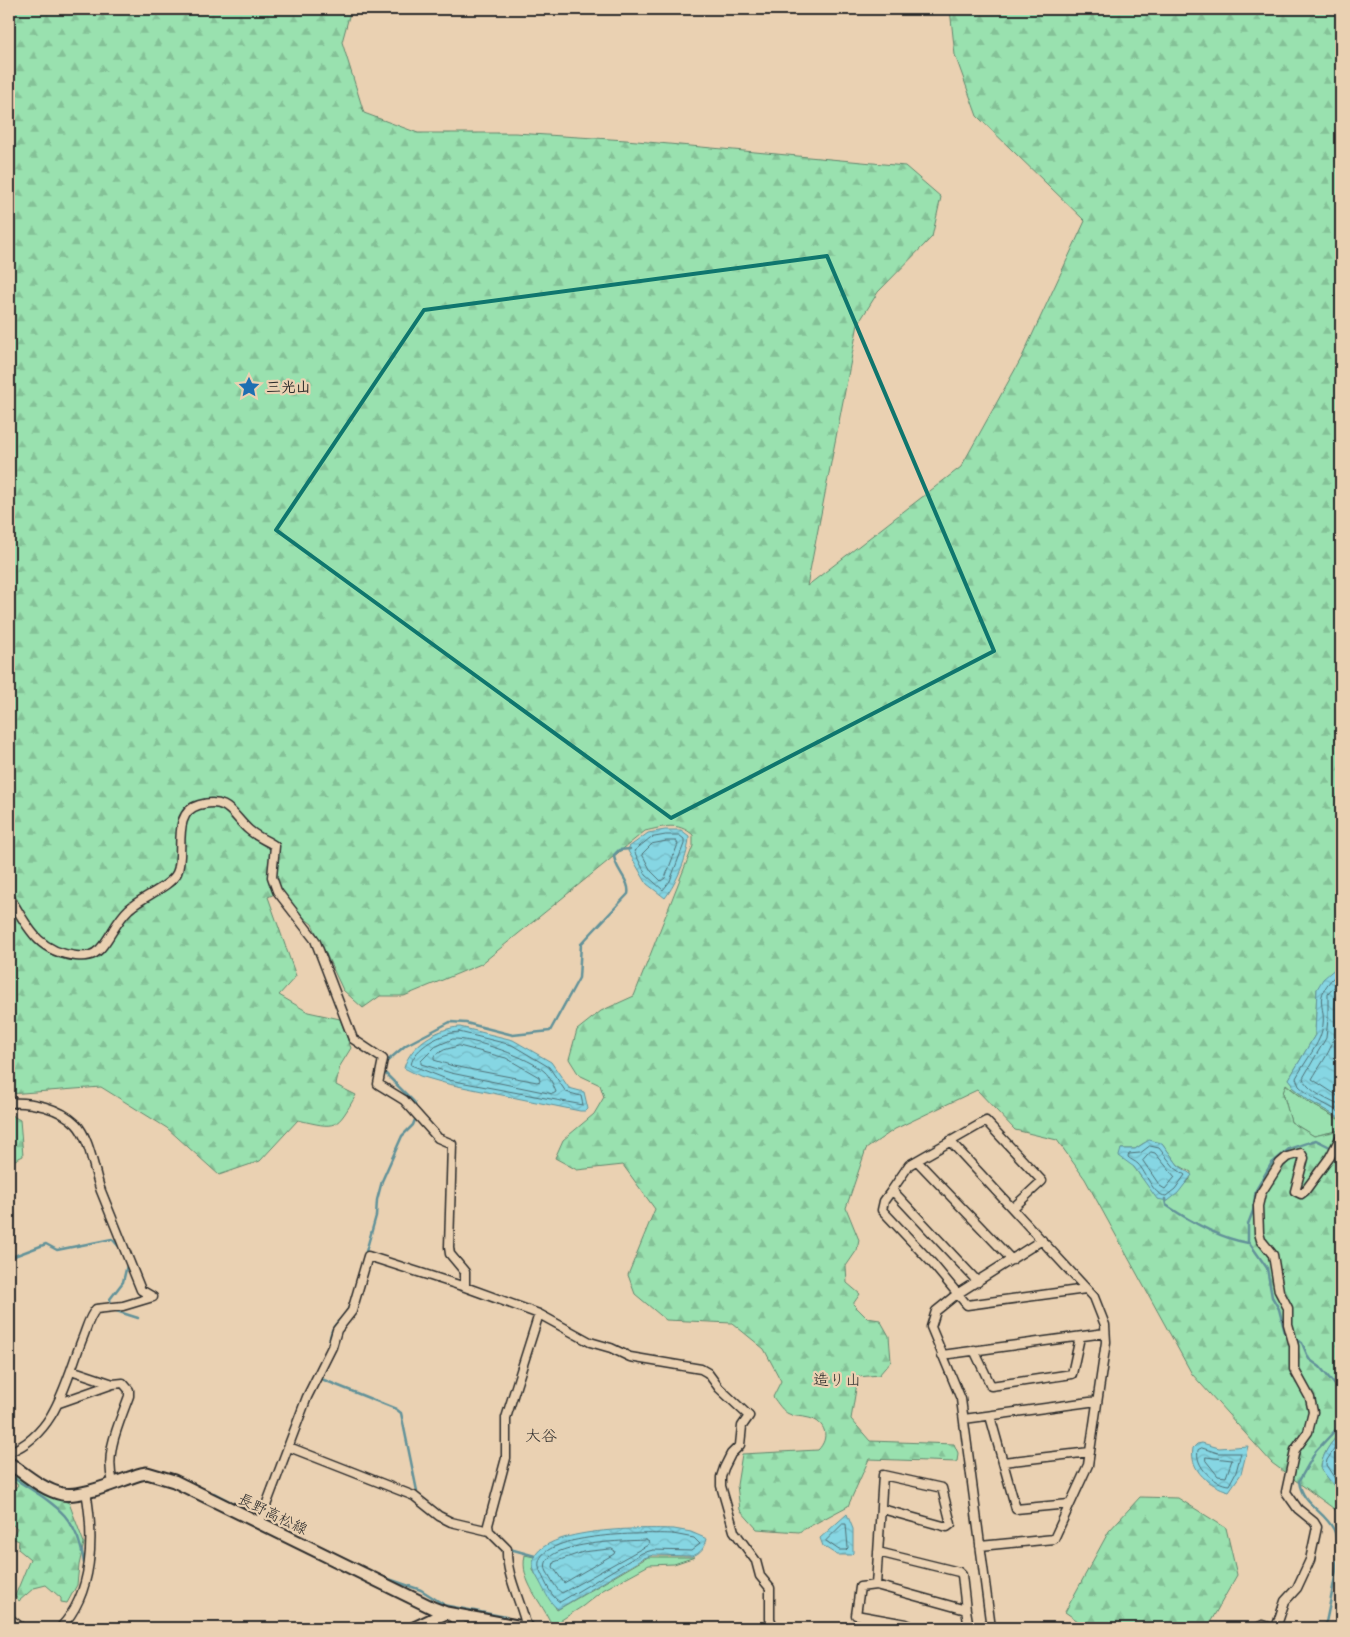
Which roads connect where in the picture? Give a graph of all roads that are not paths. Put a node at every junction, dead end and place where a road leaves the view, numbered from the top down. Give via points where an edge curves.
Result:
1 (9, 896) edge
2 (9, 1103) edge
3 (1341, 1136) edge
4 (950, 1141) junction
5 (917, 1161) junction
6 (892, 1190) junction
7 (1014, 1208) junction
8 (1042, 1240) junction
9 (1012, 1260) junction
10 (978, 1282) junction
11 (465, 1287) junction
12 (1086, 1289) junction
13 (957, 1294) junction
14 (538, 1314) junction
15 (1105, 1333) junction
16 (1080, 1337) junction
17 (974, 1350) junction
18 (942, 1355) junction
19 (70, 1370) junction
20 (113, 1384) junction
21 (1097, 1401) junction
22 (59, 1403) junction
23 (990, 1416) junction
24 (964, 1419) junction
25 (289, 1446) junction
26 (9, 1452) edge
27 (1090, 1452) junction
28 (1003, 1462) junction
29 (9, 1463) edge
30 (114, 1482) junction
31 (86, 1491) junction
32 (1069, 1504) junction
33 (882, 1509) junction
34 (261, 1520) junction
35 (489, 1531) junction
36 (980, 1546) junction
37 (878, 1552) junction
38 (876, 1585) junction
39 (966, 1610) junction
40 (446, 1613) junction
41 (9, 1618) edge
42 (421, 1624) edge
43 (22, 1628) edge
44 (60, 1628) edge
45 (465, 1628) edge
46 (528, 1628) edge
47 (774, 1628) edge
48 (915, 1628) edge
49 (969, 1628) edge
50 (991, 1628) edge
51 (1257, 1628) edge
52 (1275, 1628) edge

1 - 11 street via 42,945 66,955 87,957 101,948 116,922 129,909 172,881 179,869 180,837 190,810 199,805 222,805 231,809 248,829 275,846 272,876 277,891 315,940 353,1039 383,1059 378,1084 404,1100 438,1138 452,1144 449,1247 450,1254 465,1272
2 - 19 street via 51,1109 77,1125 141,1290 153,1297 123,1306 96,1309
3 - 52 street via 1310,1186 1301,1194 1297,1194 1295,1186 1304,1154 1301,1152 1287,1157 1275,1168 1259,1200 1259,1233 1275,1260 1279,1291 1288,1308 1294,1369 1310,1398 1313,1412 1310,1427 1295,1450 1286,1492 1317,1528 1310,1560 1295,1592 1286,1601
4 - 5 street
4 - 7 street
4 - 7 street via 986,1121 1042,1181
5 - 6 street via 909,1165
5 - 9 street
6 - 10 street
6 - 13 street via 882,1210
7 - 8 street
8 - 9 street
8 - 12 street
9 - 10 street
10 - 13 street
11 - 14 street
11 - 25 street via 368,1256 352,1311 337,1330
12 - 13 street via 967,1305
12 - 15 street via 1100,1308
13 - 18 street via 936,1311 931,1327
14 - 35 street via 506,1418 506,1458
14 - 47 street via 590,1342 630,1357 701,1369 749,1416 742,1426 740,1445 730,1454 724,1468 721,1486 734,1531 756,1561 760,1576 770,1588 770,1619
15 - 16 street
15 - 21 street
16 - 17 street
16 - 17 street via 1072,1374 991,1386
17 - 18 street
18 - 24 street via 961,1399
19 - 20 street
19 - 22 street
20 - 22 street
20 - 30 street via 123,1383 129,1390 110,1452
21 - 23 street
21 - 27 street
22 - 26 street via 31,1439
23 - 24 street
23 - 28 street
24 - 36 street
25 - 34 street
25 - 35 street via 414,1496 451,1522
27 - 28 street
27 - 32 street via 1088,1466
28 - 32 street via 1016,1509
29 - 31 main road, 長野高松線 via 56,1492 74,1495
30 - 31 main road, 長野高松線
30 - 34 main road, 長野高松線 via 147,1473
31 - 44 street via 90,1556 77,1605
32 - 36 street via 1054,1540
33 - 33 street via 883,1476 942,1488 951,1524 947,1527
33 - 37 street
34 - 40 main road, 長野高松線
35 - 46 street via 506,1549 506,1567
36 - 50 street
37 - 38 street
37 - 39 street via 959,1572
38 - 39 street
38 - 48 street via 860,1587 856,1615
39 - 49 street
40 - 42 main road
40 - 45 street
40 - 46 main road, 長野高松線
41 - 43 street
51 - 52 street via 1263,1625

